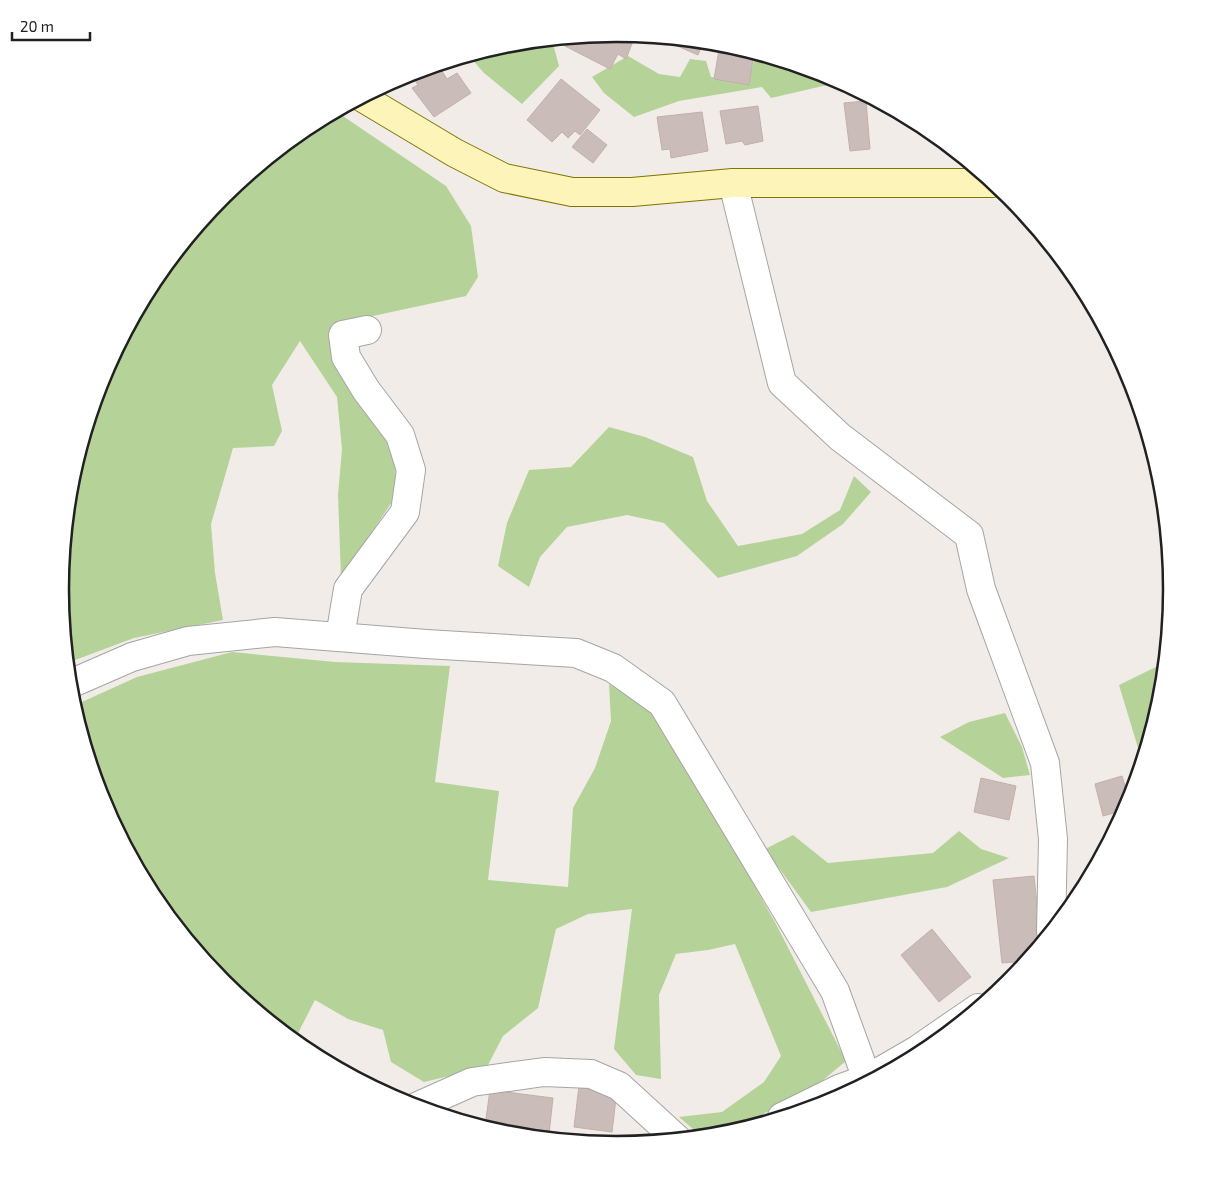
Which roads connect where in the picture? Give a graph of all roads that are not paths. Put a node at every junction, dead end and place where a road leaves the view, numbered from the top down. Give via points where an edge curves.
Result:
1 (369, 102) edge
2 (733, 183) junction
3 (982, 183) edge
4 (367, 330) dead end
5 (340, 637) junction
6 (77, 681) edge
7 (1051, 920) edge
8 (866, 1076) edge
9 (427, 1102) edge
10 (671, 1133) edge

1 - 2 street via 504,178 572,192 632,192
2 - 3 street
2 - 7 street via 782,383 840,437 969,535 981,589 1045,763 1054,839
4 - 5 street via 343,336 346,356 366,390 400,435 411,470 405,512 348,589
5 - 6 street via 276,632 188,641 132,657
5 - 8 street via 576,653 614,668 662,703 835,991
9 - 10 street via 472,1082 544,1072 591,1074 619,1086

